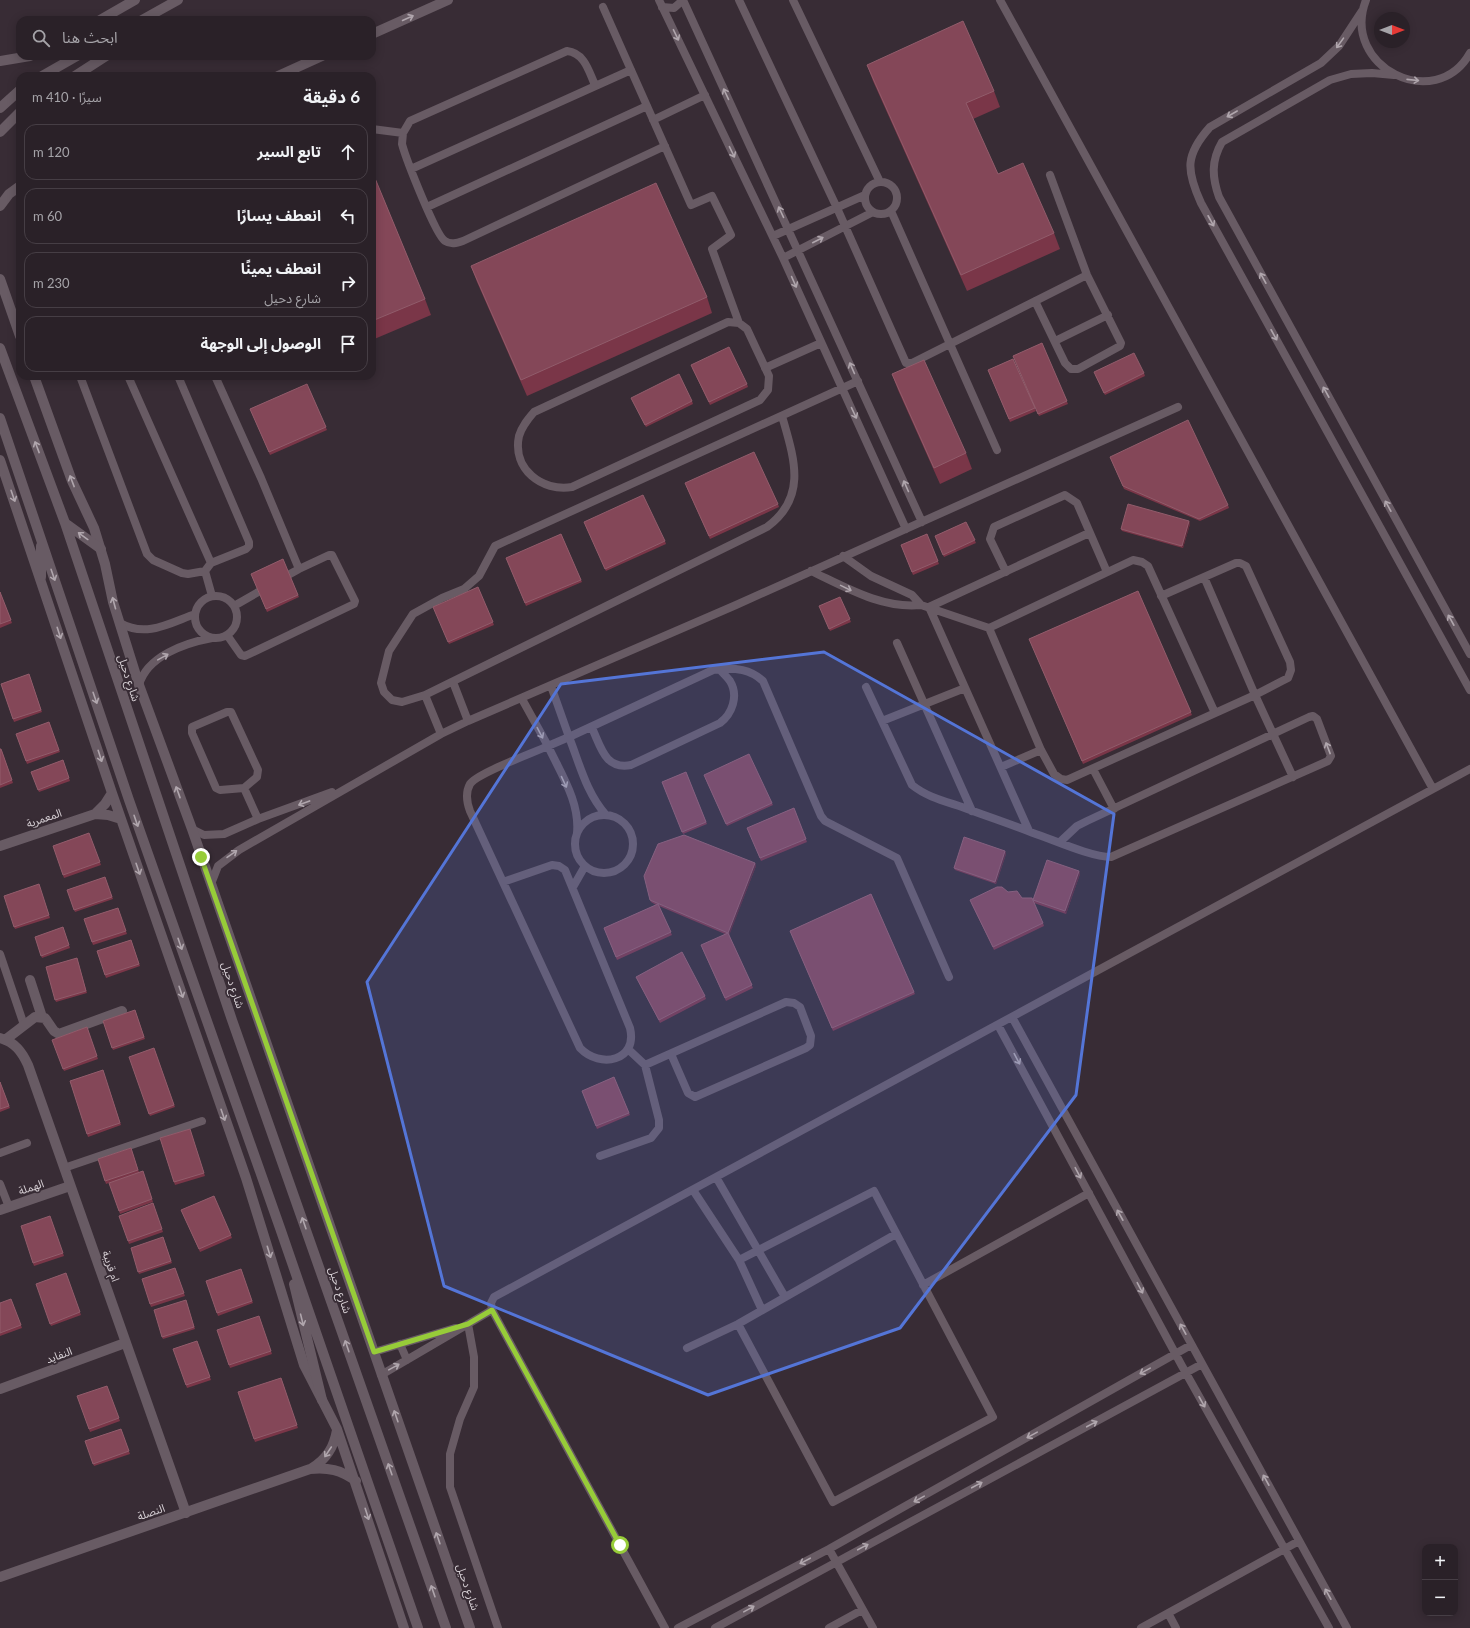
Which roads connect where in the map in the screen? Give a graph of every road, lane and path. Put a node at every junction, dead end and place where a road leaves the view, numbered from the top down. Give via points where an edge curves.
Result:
1 (135, 0) edge
2 (178, 0) edge
3 (184, 0) edge
4 (448, 0) edge
5 (683, 0) edge
6 (738, 0) edge
7 (793, 0) edge
8 (1000, 0) edge
9 (1366, 0) edge
10 (661, 3) edge
11 (603, 7) dead end
12 (1362, 11) junction
13 (107, 16) edge
14 (149, 16) edge
15 (162, 16) edge
16 (376, 32) edge
17 (1470, 53) edge
18 (16, 58) edge
19 (70, 60) edge
20 (100, 60) edge
21 (313, 60) edge
22 (0, 61) edge
23 (631, 70) junction
24 (49, 72) edge
25 (81, 72) edge
26 (287, 72) edge
27 (1394, 75) junction
28 (595, 86) junction
29 (16, 94) edge
30 (705, 95) junction
31 (647, 106) junction
32 (0, 108) edge
33 (16, 116) edge
34 (653, 120) junction
35 (376, 130) edge
36 (0, 132) edge
37 (403, 134) junction
38 (665, 146) junction
39 (411, 169) junction
40 (1050, 175) dead end
41 (880, 182) junction
42 (16, 189) edge
43 (865, 195) junction
44 (0, 206) edge
45 (427, 207) junction
46 (837, 208) junction
47 (892, 210) junction
48 (873, 212) junction
49 (845, 226) junction
50 (789, 229) junction
51 (773, 236) junction
52 (798, 250) junction
53 (783, 258) junction
54 (1087, 275) junction
55 (0, 279) edge
56 (1035, 301) junction
57 (1108, 315) junction
58 (739, 323) junction
59 (16, 325) edge
60 (1055, 341) junction
61 (821, 342) junction
62 (950, 343) junction
63 (0, 348) edge
64 (765, 368) junction
65 (35, 380) edge
66 (82, 380) edge
67 (130, 380) edge
68 (180, 380) edge
69 (217, 380) edge
70 (858, 381) junction
71 (842, 388) junction
72 (1178, 407) dead end
73 (782, 416) junction
74 (0, 418) edge
75 (997, 450) dead end
76 (0, 460) edge
77 (922, 522) junction
78 (65, 523) junction
79 (906, 529) junction
80 (1089, 533) junction
81 (41, 538) junction
82 (101, 549) junction
83 (843, 556) junction
84 (211, 563) junction
85 (299, 569) junction
86 (205, 571) junction
87 (811, 571) junction
88 (1006, 572) junction
89 (1107, 572) junction
90 (40, 577) junction
91 (1204, 577) junction
92 (212, 596) junction
93 (1161, 596) junction
94 (234, 606) junction
95 (925, 606) junction
96 (195, 614) junction
97 (120, 623) junction
98 (989, 628) junction
99 (227, 635) junction
100 (212, 638) junction
101 (897, 643) dead end
102 (1470, 654) edge
103 (719, 669) junction
104 (453, 682) junction
105 (140, 686) junction
106 (551, 686) junction
107 (866, 688) dead end
108 (965, 688) junction
109 (1470, 690) edge
110 (425, 695) junction
111 (1255, 695) junction
112 (522, 699) junction
113 (925, 705) junction
114 (1215, 713) junction
115 (468, 721) junction
116 (882, 722) junction
117 (592, 728) junction
118 (441, 734) junction
119 (1273, 734) junction
120 (569, 737) junction
121 (548, 746) junction
122 (1041, 750) junction
123 (1001, 768) junction
124 (1093, 769) junction
125 (1470, 769) edge
126 (1293, 777) junction
127 (353, 785) junction
128 (244, 788) junction
129 (1434, 789) junction
130 (112, 793) junction
131 (1114, 809) junction
132 (972, 811) junction
133 (95, 814) junction
134 (606, 815) junction
135 (121, 819) junction
136 (258, 819) junction
137 (192, 829) junction
138 (1029, 831) junction
139 (577, 834) junction
140 (1060, 842) junction
141 (0, 846) edge
142 (585, 866) junction
143 (503, 882) junction
144 (211, 885) junction
145 (573, 887) junction
146 (0, 954) edge
147 (950, 977) dead end
148 (30, 980) dead end
149 (122, 1012) dead end
150 (42, 1017) junction
151 (1012, 1017) junction
152 (998, 1024) junction
153 (24, 1025) junction
154 (3, 1039) edge
155 (629, 1050) junction
156 (671, 1054) junction
157 (645, 1065) junction
158 (202, 1121) dead end
159 (27, 1143) dead end
160 (0, 1153) edge
161 (600, 1156) dead end
162 (64, 1168) junction
163 (716, 1177) junction
164 (0, 1184) edge
165 (70, 1186) junction
166 (693, 1190) junction
167 (1089, 1193) junction
168 (5, 1209) edge
169 (280, 1228) junction
170 (896, 1234) junction
171 (757, 1251) junction
172 (739, 1260) junction
173 (924, 1285) junction
174 (785, 1297) junction
175 (492, 1310) junction
176 (762, 1310) junction
177 (468, 1324) junction
178 (738, 1324) junction
179 (125, 1343) junction
180 (400, 1344) junction
181 (1192, 1345) junction
182 (687, 1348) dead end
183 (374, 1352) junction
184 (1176, 1354) junction
185 (407, 1360) junction
186 (1202, 1364) junction
187 (1186, 1374) junction
188 (381, 1375) junction
189 (0, 1389) edge
190 (322, 1400) junction
191 (337, 1429) junction
192 (310, 1469) junction
193 (356, 1481) junction
194 (186, 1512) junction
195 (1299, 1541) junction
196 (829, 1549) junction
197 (1285, 1550) junction
198 (836, 1561) junction
199 (0, 1577) edge
200 (862, 1610) junction
201 (1168, 1613) junction
202 (404, 1628) edge
203 (418, 1628) edge
204 (446, 1628) edge
205 (470, 1628) edge
206 (498, 1628) edge
207 (665, 1628) edge
208 (678, 1628) edge
209 (714, 1628) edge
210 (829, 1628) edge
211 (872, 1628) edge
212 (1141, 1628) edge
213 (1176, 1628) edge
214 (1329, 1628) edge
215 (1347, 1628) edge

1 - 13 street
2 - 14 street
3 - 15 street
16 -> 4 street
5 - 10 lane via 674,8
50 -> 5 lane
6 - 46 lane
7 - 41 lane
8 - 129 lane
9 - 12 lane
10 -> 30 lane
11 - 23 lane
12 - 27 lane via 1361,30 1367,48 1378,64
12 -> 109 lane via 1339,46 1321,63 1210,127 1197,142 1190,161 1192,183
27 -> 17 lane via 1413,81 1432,80 1451,73
18 - 22 street
19 - 24 street
20 - 25 street
21 - 26 street
23 - 28 lane
23 - 31 lane
102 -> 27 lane via 1222,204 1213,181 1213,165 1222,142 1330,80 1351,74
28 - 37 lane via 583,59 567,51 410,121
28 - 39 lane
29 - 32 street
30 - 34 lane
30 -> 51 lane
31 - 34 lane
31 - 45 lane
33 - 36 street
34 - 38 lane
35 - 37 lane
37 - 39 lane via 402,144
38 - 45 lane via 463,241 451,244 444,241
38 - 58 lane via 691,205 712,196 731,235 712,249
39 - 45 lane
40 - 54 lane
41 - 43 lane via 870,186
41 - 47 lane via 889,185 896,192 897,202
42 - 44 street
43 - 46 lane
43 - 48 lane via 866,205
46 - 49 lane
46 - 50 lane
47 - 48 lane via 882,215
47 - 62 lane
48 - 49 lane
52 -> 49 lane
49 - 62 lane via 906,363 912,363
50 - 51 lane
50 - 52 lane
51 - 53 lane
52 - 53 lane
70 -> 52 lane
53 -> 61 lane
54 - 56 lane
54 - 57 lane
55 - 59 street
56 - 60 lane
56 - 62 lane
57 - 60 lane
57 - 60 lane via 1121,343 1119,349 1078,369 1071,369 1065,363
58 - 64 lane via 747,329
58 - 64 lane via 723,323 534,412 525,422 520,435 520,455 524,467 531,476 550,487 564,488 582,483 760,400 770,385
61 - 64 lane
61 - 71 lane
62 - 75 lane
78 -> 63 street, شارع دحيل
82 -> 65 street, شارع دحيل via 72,481
66 - 86 lane via 149,558 182,574
67 - 84 lane
68 - 84 lane via 249,542 246,549
69 - 85 lane
70 - 71 lane
77 -> 70 lane
71 - 73 lane
71 -> 79 lane
72 - 77 lane
73 - 104 lane via 793,454 794,472 789,503 777,519 757,532
73 - 110 lane via 495,546 479,576 464,589 413,614 389,650 381,683 384,692 392,700 402,702
74 - 81 street
76 -> 90 street
77 - 79 lane
82 -> 78 street
204 -> 78 street, شارع دحيل via 232,1020
79 - 83 lane
80 - 88 lane
80 - 88 lane via 1077,503 1065,495 994,527 990,539
80 - 89 lane
81 - 90 street
81 -> 169 street via 129,800
97 -> 82 street, شارع دحيل
83 - 87 lane
83 - 95 lane via 871,576 912,595
84 - 86 lane
85 - 94 lane
85 - 99 lane via 332,555 355,603 245,656 241,655
86 - 92 lane
87 -> 95 lane via 864,596 908,606
87 - 106 lane
88 - 95 lane
89 - 93 lane via 1133,560 1142,562 1148,566
89 - 98 lane
90 -> 130 street
91 - 93 lane
91 - 111 lane
91 - 111 lane via 1236,563 1246,566 1290,662 1288,678
92 - 94 lane via 224,597
92 - 96 lane via 200,602
93 - 114 lane
94 - 99 lane via 237,619
95 - 98 lane
95 - 108 lane
96 - 97 lane via 149,630 132,629
96 - 100 lane via 195,622 199,629
97 - 105 street, شارع دحيل
98 - 122 lane
99 - 100 lane
105 -> 100 lane via 143,674 156,661 192,643
101 - 113 lane
103 - 117 lane
103 - 117 lane via 730,682 733,691 731,711 720,723 625,766 618,766 607,759
103 - 147 lane via 751,672 762,681 824,821 897,858
104 - 110 lane
104 - 115 lane
137 -> 105 street, شارع دحيل
106 - 112 lane
106 - 120 lane
107 - 116 lane
108 - 113 lane
108 - 123 lane
110 - 118 lane
111 - 114 lane
111 - 119 lane
112 - 115 lane
112 -> 121 lane
113 - 116 lane
113 - 132 lane
114 - 124 lane
115 - 118 lane
116 - 132 lane via 912,785 930,796
117 - 120 lane
118 - 127 lane
119 - 126 lane
126 -> 119 lane via 1328,761 1331,756 1317,719 1314,716 1309,717
119 - 131 lane
120 - 121 lane
120 - 134 lane via 588,790
121 -> 139 lane via 576,807
121 - 143 lane via 480,776 470,785 467,793 467,803
122 - 123 lane
122 - 124 lane via 1054,774 1061,779 1074,778
123 - 138 lane
124 - 131 lane
125 - 129 lane
126 - 140 lane via 1111,857 1102,857
127 -> 136 lane
144 -> 127 lane via 214,874 223,860
128 - 128 lane via 257,777 258,770 231,712 192,727 216,788
128 - 136 lane
129 - 151 lane
130 - 133 street
130 - 135 street
131 - 140 lane via 1077,826
132 - 138 lane
133 - 135 street, المعمرية via 108,814
133 - 141 street, المعمرية
134 - 139 lane via 594,817 584,823
134 - 142 lane via 618,818 627,826 632,837 632,850 628,861 619,869 607,873 595,872
135 -> 190 street via 246,1178 304,1365
136 - 137 lane via 217,835 204,835
137 - 144 street, شارع دحيل
138 - 140 lane
139 - 142 lane via 575,845 578,857
142 - 145 lane
143 - 145 lane via 552,865 565,870
143 - 155 lane via 580,1048 591,1057 600,1060 619,1056
144 - 183 street, شارع دحيل
145 - 155 lane via 630,1028 632,1042
146 - 153 lane
148 - 150 street
149 - 150 street via 59,1034 54,1031 48,1020
150 - 153 street via 35,1017
151 - 152 lane
181 -> 151 lane
152 - 163 lane
152 -> 167 lane
153 - 154 street
154 - 162 street, ام قريبة via 16,1046 28,1065
155 - 157 lane
156 - 156 lane via 786,1002 800,1007 811,1036 810,1045 806,1048 695,1097 688,1093
156 - 157 lane
157 - 161 lane via 659,1128 651,1138
158 - 162 lane
159 - 160 lane
162 - 165 street, ام قريبة
163 - 166 lane
163 - 171 lane
164 - 168 lane
165 - 168 street, الهملة
165 - 179 street, ام قريبة
166 - 172 lane
166 - 175 lane via 494,1297 491,1303
167 - 173 lane
167 -> 184 lane
169 -> 190 street
169 - 203 street
170 - 171 lane via 874,1192
170 - 173 lane
170 - 174 lane
171 - 172 lane
171 - 174 lane
172 - 176 lane
173 - 178 lane via 993,1417 834,1502
174 - 176 lane
175 - 177 lane
175 - 207 lane
176 - 178 lane
177 - 180 lane
177 - 185 lane
177 - 206 lane via 474,1357 474,1387 460,1419 450,1454 450,1487
178 - 182 lane
179 - 189 street, النفايد
179 - 194 street, ام قريبة
180 - 183 lane
180 - 185 lane
181 - 184 lane
181 - 186 lane
183 - 188 street, شارع دحيل
184 - 187 lane
184 -> 196 lane
188 -> 185 lane
186 - 187 lane
195 -> 186 lane
187 -> 197 lane
198 -> 187 lane
205 -> 188 street, شارع دحيل
190 - 191 street
191 -> 192 street, النصلة via 331,1448 322,1460
191 - 193 street
192 - 193 street, النصلة via 330,1468
192 - 194 street, النصلة
193 -> 202 street
194 - 199 street, النصلة
195 - 197 lane
215 -> 195 lane
196 - 198 lane
196 -> 208 lane
197 - 201 lane
197 - 214 lane
198 - 200 lane
209 -> 198 lane
200 - 210 lane
200 - 211 lane
201 - 212 lane
201 - 213 lane

